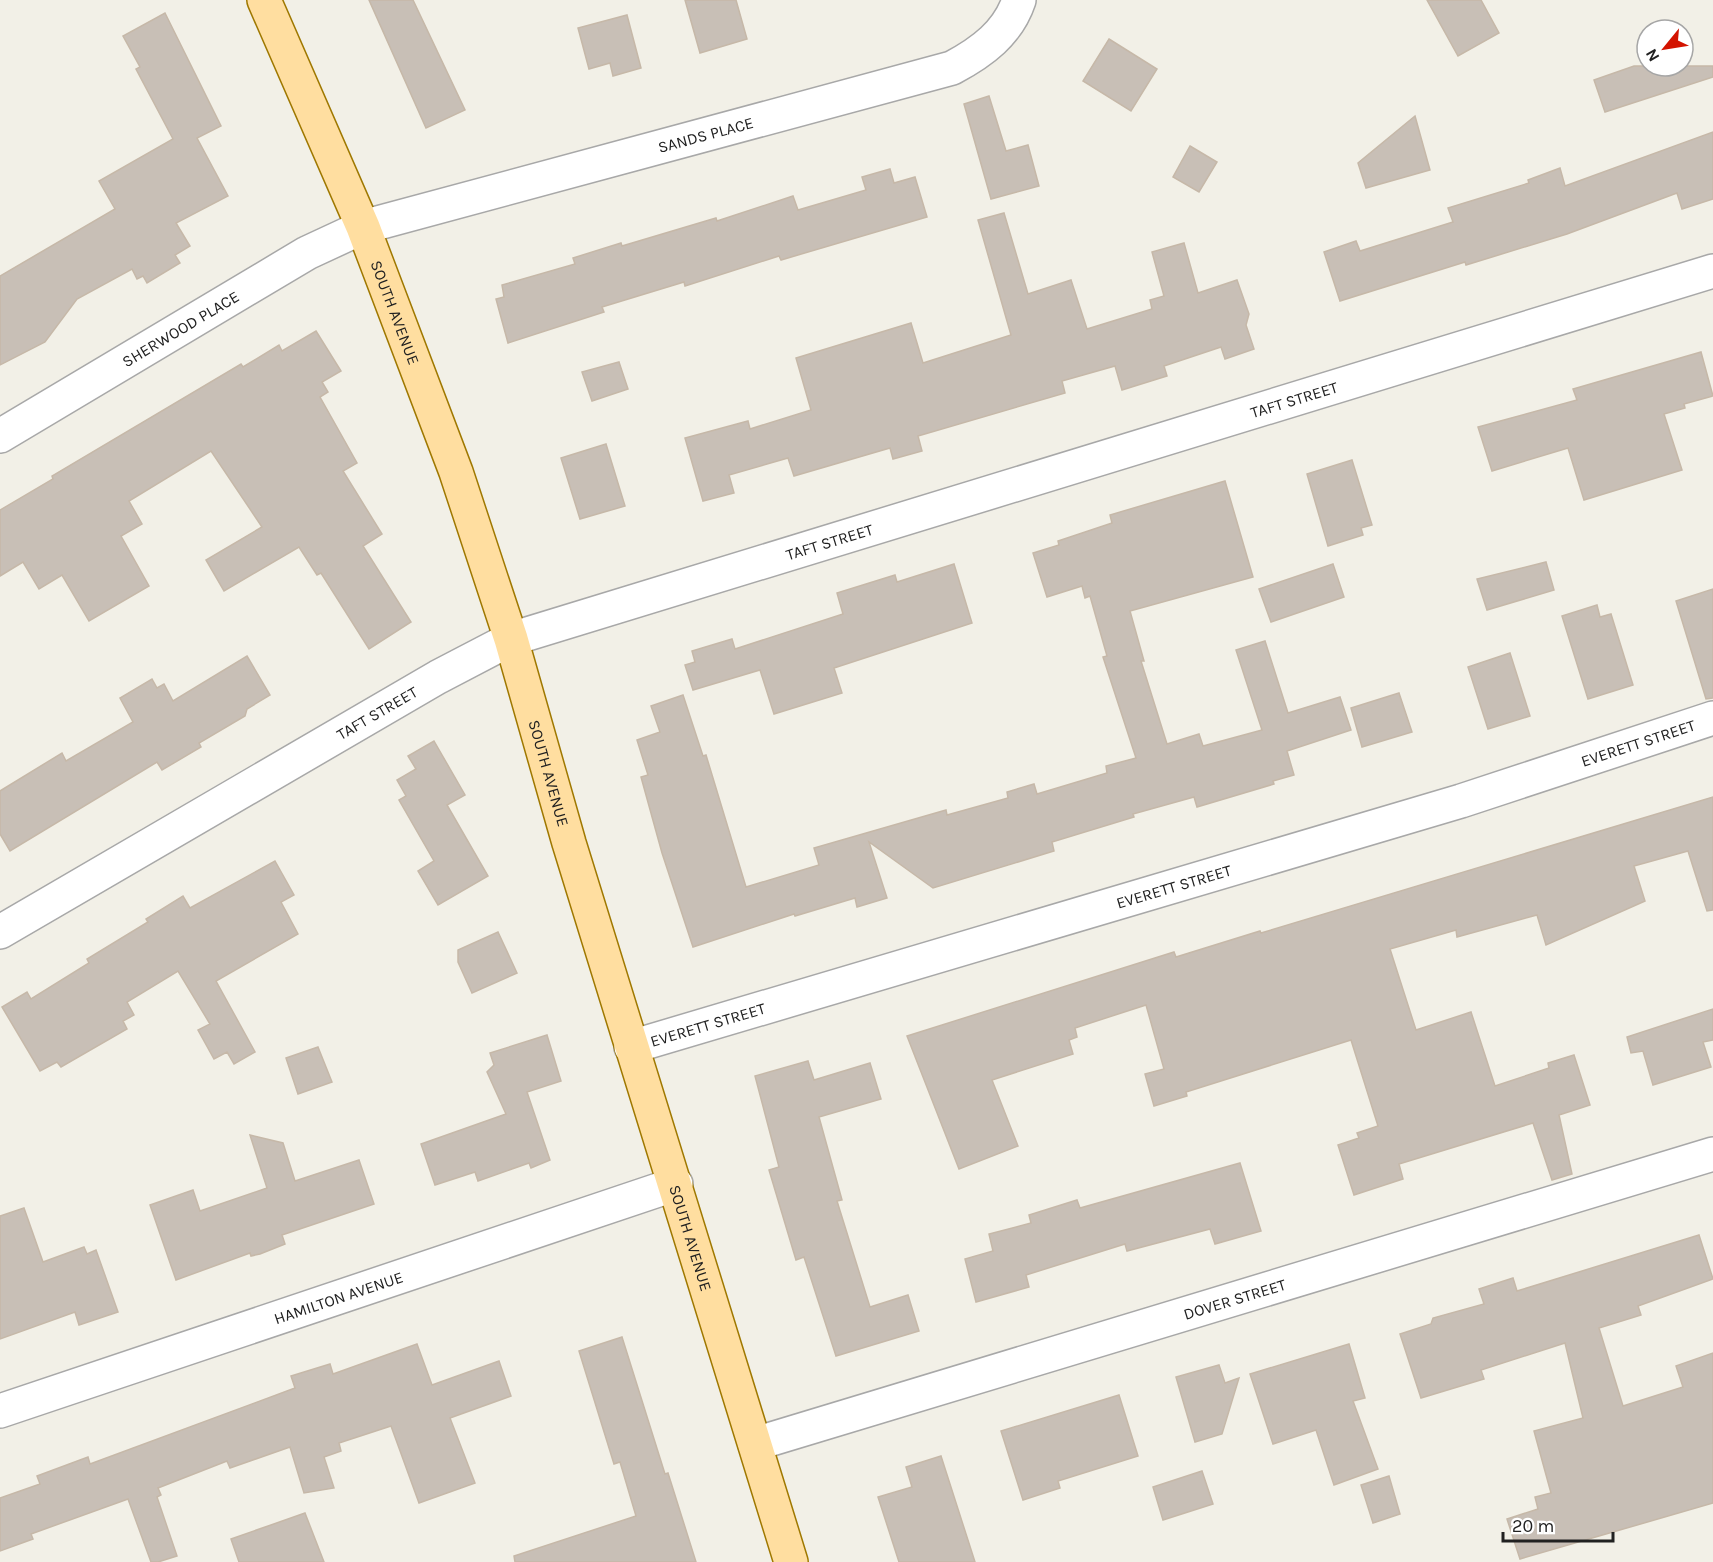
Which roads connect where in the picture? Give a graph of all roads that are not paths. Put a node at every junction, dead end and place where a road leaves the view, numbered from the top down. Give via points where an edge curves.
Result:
1 (264, 0) edge
2 (1019, 0) edge
3 (363, 227) junction
4 (1713, 271) edge
5 (0, 436) edge
6 (511, 639) junction
7 (1713, 718) edge
8 (0, 932) edge
9 (632, 1047) junction
10 (1713, 1154) edge
11 (676, 1184) junction
12 (0, 1411) edge
13 (755, 1444) junction
14 (791, 1562) edge

1 - 3 main road, SOUTH AVENUE
2 - 3 street, SANDS PLACE via 1000,33 974,56 952,68
3 - 5 street, SHERWOOD PLACE via 307,254
3 - 6 main road, SOUTH AVENUE via 456,472
4 - 6 street, TAFT STREET
6 - 8 street, TAFT STREET via 438,677
6 - 9 main road, SOUTH AVENUE
7 - 9 street, EVERETT STREET via 1461,801
9 - 11 main road, SOUTH AVENUE
10 - 13 street, DOVER STREET
11 - 12 street, HAMILTON AVENUE
11 - 13 main road, SOUTH AVENUE
13 - 14 main road, SOUTH AVENUE

